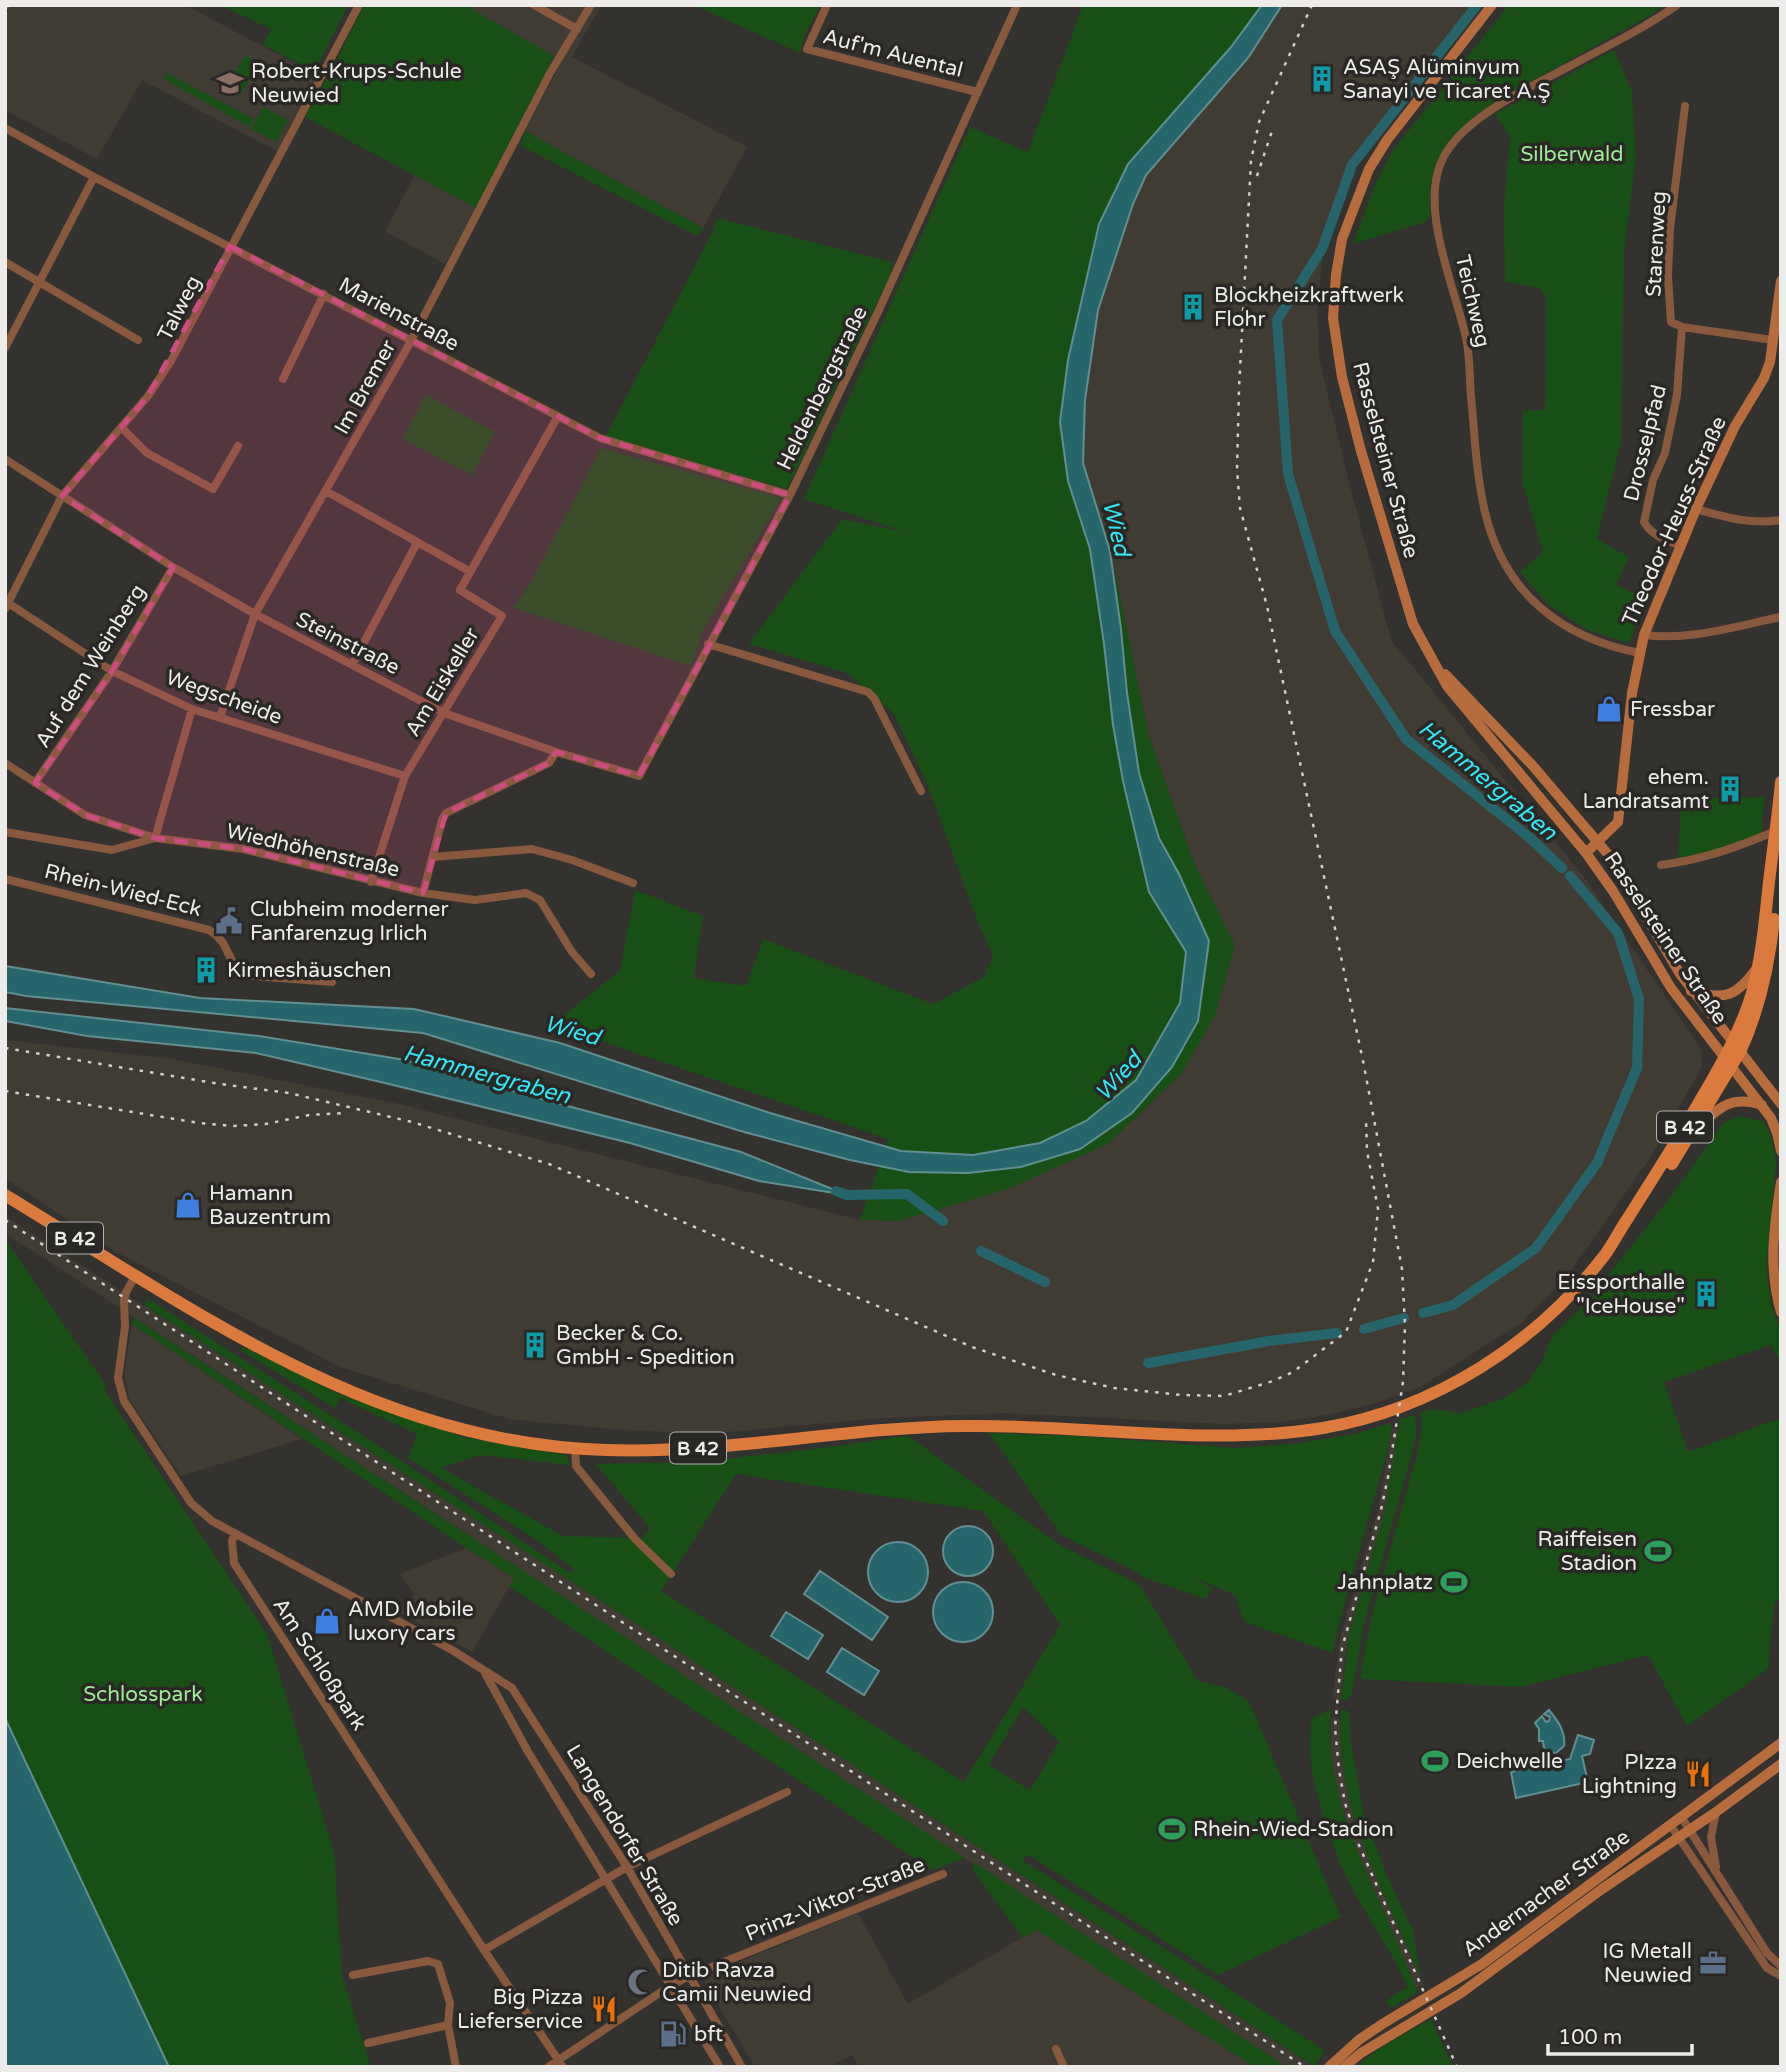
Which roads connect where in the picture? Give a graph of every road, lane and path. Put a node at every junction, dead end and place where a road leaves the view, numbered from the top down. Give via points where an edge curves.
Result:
1 (359, 5) edge
2 (534, 5) edge
3 (591, 5) edge
4 (827, 5) edge
5 (1017, 5) edge
6 (1492, 5) edge
7 (1676, 5) edge
8 (577, 29) junction
9 (977, 92) junction
10 (1685, 106) dead end
11 (5, 128) edge
12 (94, 177) junction
13 (230, 246) junction
14 (5, 262) edge
15 (41, 281) junction
16 (1781, 281) edge
17 (1780, 287) edge
18 (324, 294) junction
19 (1682, 327) junction
20 (138, 340) dead end
21 (1773, 340) junction
22 (411, 341) junction
23 (5, 348) edge
24 (283, 379) dead end
25 (558, 416) junction
26 (121, 427) junction
27 (237, 446) dead end
28 (5, 459) edge
29 (326, 491) junction
30 (790, 495) junction
31 (62, 496) junction
32 (1696, 509) junction
33 (1781, 520) edge
34 (417, 543) junction
35 (1681, 546) junction
36 (173, 567) junction
37 (469, 571) junction
38 (7, 606) edge
39 (254, 614) junction
40 (1781, 617) edge
41 (1644, 635) junction
42 (708, 644) junction
43 (1640, 653) junction
44 (352, 665) junction
45 (1438, 667) junction
46 (112, 671) junction
47 (192, 709) junction
48 (444, 713) junction
49 (220, 717) junction
50 (556, 752) junction
51 (5, 763) edge
52 (405, 776) junction
53 (639, 776) joint
54 (1781, 782) edge
55 (35, 783) junction
56 (921, 791) dead end
57 (1779, 830) edge
58 (5, 832) edge
59 (155, 838) junction
60 (1599, 841) junction
61 (1775, 845) junction
62 (1587, 853) junction
63 (433, 857) junction
64 (1661, 865) dead end
65 (5, 879) edge
66 (371, 882) junction
67 (633, 883) dead end
68 (424, 893) junction
69 (1758, 966) junction
70 (592, 974) dead end
71 (332, 982) dead end
72 (1691, 991) junction
73 (1736, 1048) junction
74 (1728, 1063) junction
75 (1781, 1104) edge
76 (1762, 1105) junction
77 (1695, 1129) junction
78 (1781, 1151) edge
79 (1781, 1182) edge
80 (5, 1195) edge
81 (1614, 1242) junction
82 (136, 1275) junction
83 (1780, 1305) edge
84 (575, 1449) junction
85 (235, 1533) junction
86 (671, 1574) dead end
87 (484, 1671) junction
88 (1781, 1743) edge
89 (1781, 1764) edge
90 (787, 1793) dead end
91 (1716, 1812) junction
92 (1682, 1818) junction
93 (1671, 1826) junction
94 (1690, 1830) junction
95 (1679, 1837) junction
96 (626, 1867) junction
97 (1717, 1873) junction
98 (943, 1874) dead end
99 (605, 1880) junction
100 (484, 1950) junction
101 (1781, 1966) edge
102 (352, 1975) dead end
103 (689, 1976) junction
104 (1781, 1976) edge
105 (671, 1986) junction
106 (448, 2025) junction
107 (368, 2043) dead end
108 (1056, 2049) dead end
109 (561, 2063) edge
110 (456, 2067) edge
111 (548, 2067) edge
112 (720, 2067) edge
113 (741, 2067) edge
114 (1064, 2067) edge
115 (1329, 2067) edge
116 (1344, 2067) edge

1 - 13 street, Talweg
2 - 8 street
3 - 8 street, Im Bremer
4 - 9 street, Auf'm Auental via 807,49
5 - 9 street, Heldenbergstraße
6 - 45 street, Rasselsteiner Straße via 1405,115 1369,169 1342,239 1334,296 1336,344 1366,471 1413,624
7 - 43 street, Teichweg via 1480,118 1443,157 1436,180 1435,218 1467,343 1485,514 1502,560 1540,607 1563,626 1594,641
8 - 22 street, Im Bremer
9 - 30 street, Heldenbergstraße
10 - 19 street, Starenweg via 1668,276 1671,322
11 - 12 street, Marienstraße
12 - 13 street, Marienstraße
12 - 15 street
13 - 18 street, Marienstraße
13 - 26 street, Talweg via 171,361
14 - 15 street
15 - 20 street
15 - 23 street
16 - 17 street, Theodor-Heuss-Straße
17 - 21 street, Theodor-Heuss-Straße
18 - 22 street, Marienstraße
18 - 24 street
19 - 21 street
19 - 35 street, Drosselpfad via 1678,395 1644,522 1661,538
21 - 32 street, Theodor-Heuss-Straße via 1763,378
22 - 25 street, Marienstraße
22 - 29 street, Im Bremer
25 - 30 street, Marienstraße via 600,438
25 - 37 street
26 - 27 street via 146,453 213,489
26 - 31 street, Talweg
28 - 31 street, Steinstraße
29 - 34 street
29 - 39 street, Im Bremer
30 - 42 street, Heldenbergstraße
31 - 36 street, Steinstraße
31 - 38 street, Talweg
32 - 33 street via 1735,520
32 - 35 street, Theodor-Heuss-Straße
34 - 37 street
34 - 44 street
35 - 41 street, Theodor-Heuss-Straße
36 - 39 street, Steinstraße
36 - 46 street, Auf dem Weinberg
37 - 48 street, Am Eiskeller via 460,590 502,616
38 - 46 street, Wegscheide
39 - 44 street, Steinstraße
39 - 49 street, Im Bremer
40 - 41 street via 1683,636
41 - 43 street, Theodor-Heuss-Straße
42 - 53 street, Heldenbergstraße
42 - 56 street via 868,692
43 - 60 street, Theodor-Heuss-Straße via 1618,822
44 - 48 street, Steinstraße
45 - 60 street, Rasselsteiner Straße
45 - 62 street, Rasselsteiner Straße via 1463,706
46 - 47 street, Wegscheide
46 - 55 street, Auf dem Weinberg
47 - 49 street, Wegscheide
47 - 59 street
48 - 50 street, Steinstraße
48 - 52 street, Am Eiskeller
49 - 52 street, Wegscheide
50 - 53 street, Steinstraße
50 - 63 street via 550,763 446,813
51 - 55 street, Wiedhöhenstraße
52 - 66 street, Am Eiskeller
54 - 57 main road, B 42
55 - 59 street, Wiedhöhenstraße via 85,815
57 - 61 main road, B 42
57 - 64 street via 1708,857
58 - 59 street via 112,850
59 - 66 street, Wiedhöhenstraße via 243,849
60 - 62 street, Theodor-Heuss-Straße
60 - 72 street, Rasselsteiner Straße
61 - 69 main road, B 42
61 - 73 main road, B 42 via 1777,877 1768,969 1758,1007
62 - 74 street, Rasselsteiner Straße via 1671,988
63 - 67 street via 532,849
63 - 68 street
65 - 71 street, Rhein-Wied-Eck via 209,930 221,937 233,967 243,975
66 - 68 street, Wiedhöhenstraße
68 - 70 street, Wiedhöhenstraße via 475,900 526,893 540,900 572,952
69 - 72 street via 1734,993 1712,996
69 - 73 main road, B 42
72 - 73 street, Rasselsteiner Straße
73 - 74 main road, B 42
73 - 75 street
74 - 76 street
74 - 77 main road, B 42
74 - 81 main road, B 42
76 - 77 street via 1731,1102
76 - 78 street via 1774,1124
77 - 81 main road, B 42
79 - 83 street via 1773,1248
80 - 82 main road, B 42
81 - 84 main road, B 42 via 1548,1315 1485,1365 1415,1402 1338,1425 1236,1435 958,1426 681,1449
82 - 84 main road, B 42 via 283,1361 366,1400 471,1433
82 - 85 street via 124,1300 118,1378 122,1396 191,1503
84 - 86 street via 576,1466 635,1539
85 - 87 street, Langendorfer Straße
85 - 100 street, Am Schloßpark via 234,1563
87 - 96 street, Langendorfer Straße via 512,1688
87 - 99 street, Langendorfer Straße
88 - 92 street, Andernacher Straße
89 - 91 street, Andernacher Straße
90 - 96 street
91 - 94 street, Andernacher Straße
91 - 97 street via 1711,1837
92 - 93 street, Andernacher Straße
92 - 94 street
93 - 95 street
93 - 115 street, Andernacher Straße via 1482,1964 1360,2039
94 - 95 street, Andernacher Straße
94 - 97 street
95 - 104 street via 1767,1968
95 - 116 street, Andernacher Straße via 1461,1993
96 - 99 street
96 - 103 street, Langendorfer Straße
97 - 101 street via 1767,1953
98 - 103 street, Prinz-Viktor-Straße
99 - 100 street
99 - 105 street, Langendorfer Straße
100 - 109 street, Am Schloßpark
102 - 106 street via 433,1961 438,1964 450,2003
103 - 105 street, Prinz-Viktor-Straße
103 - 113 street, Langendorfer Straße
105 - 109 street, Prinz-Viktor-Straße
105 - 112 street, Langendorfer Straße
106 - 107 street
106 - 110 street
108 - 114 street
109 - 111 street, Prinz-Viktor-Straße

